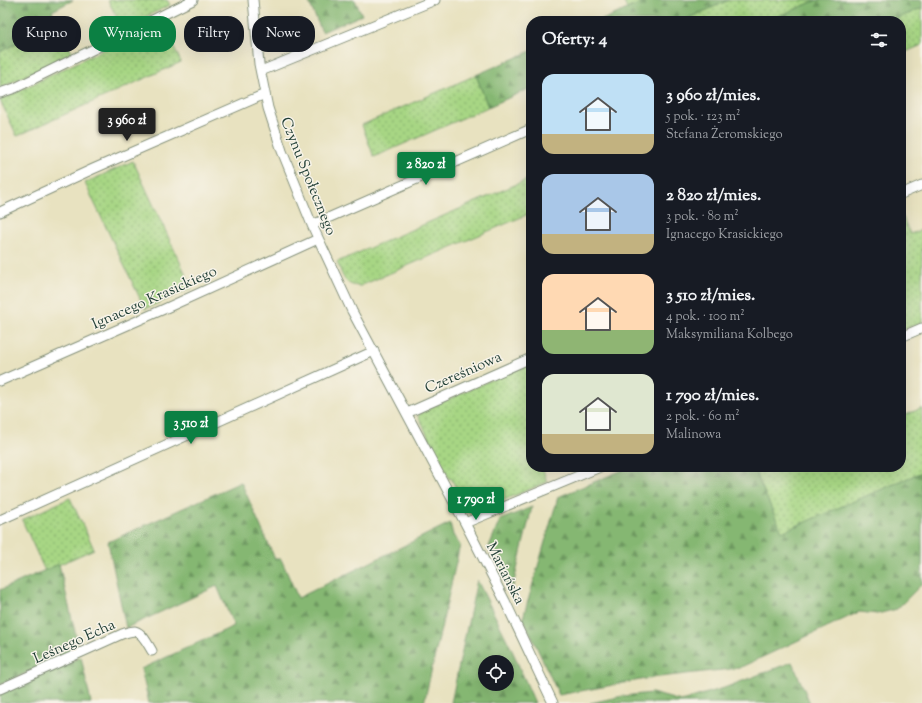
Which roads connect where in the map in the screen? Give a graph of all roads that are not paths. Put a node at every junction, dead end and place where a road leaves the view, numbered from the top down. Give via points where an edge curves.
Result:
1 (192, 0) edge
2 (253, 0) edge
3 (435, 0) edge
4 (261, 71) junction
5 (0, 93) edge
6 (265, 94) junction
7 (526, 131) edge
8 (922, 186) edge
9 (906, 192) edge
10 (0, 212) edge
11 (312, 225) junction
12 (318, 239) junction
13 (922, 328) edge
14 (906, 336) edge
15 (374, 351) junction
16 (526, 360) edge
17 (0, 381) edge
18 (407, 413) junction
19 (588, 472) edge
20 (0, 520) edge
21 (465, 523) junction
22 (152, 651) dead end
23 (0, 689) edge
24 (553, 703) edge

1 - 5 street via 15,88
2 - 4 street, Czynu Społecznego
3 - 4 street
4 - 6 street, Czynu Społecznego
6 - 10 street
6 - 11 street, Czynu Społecznego via 282,151
7 - 11 street
8 - 9 street
11 - 12 street, Czynu Społecznego
12 - 15 street, Czynu Społecznego
12 - 17 street, Ignacego Krasickiego
13 - 14 street
15 - 18 street, Mariańska
15 - 20 street
16 - 18 street, Czereśniowa
18 - 21 street, Mariańska
19 - 21 street
21 - 24 street, Mariańska
22 - 23 street, Leśnego Echa via 138,633 134,631 122,634

